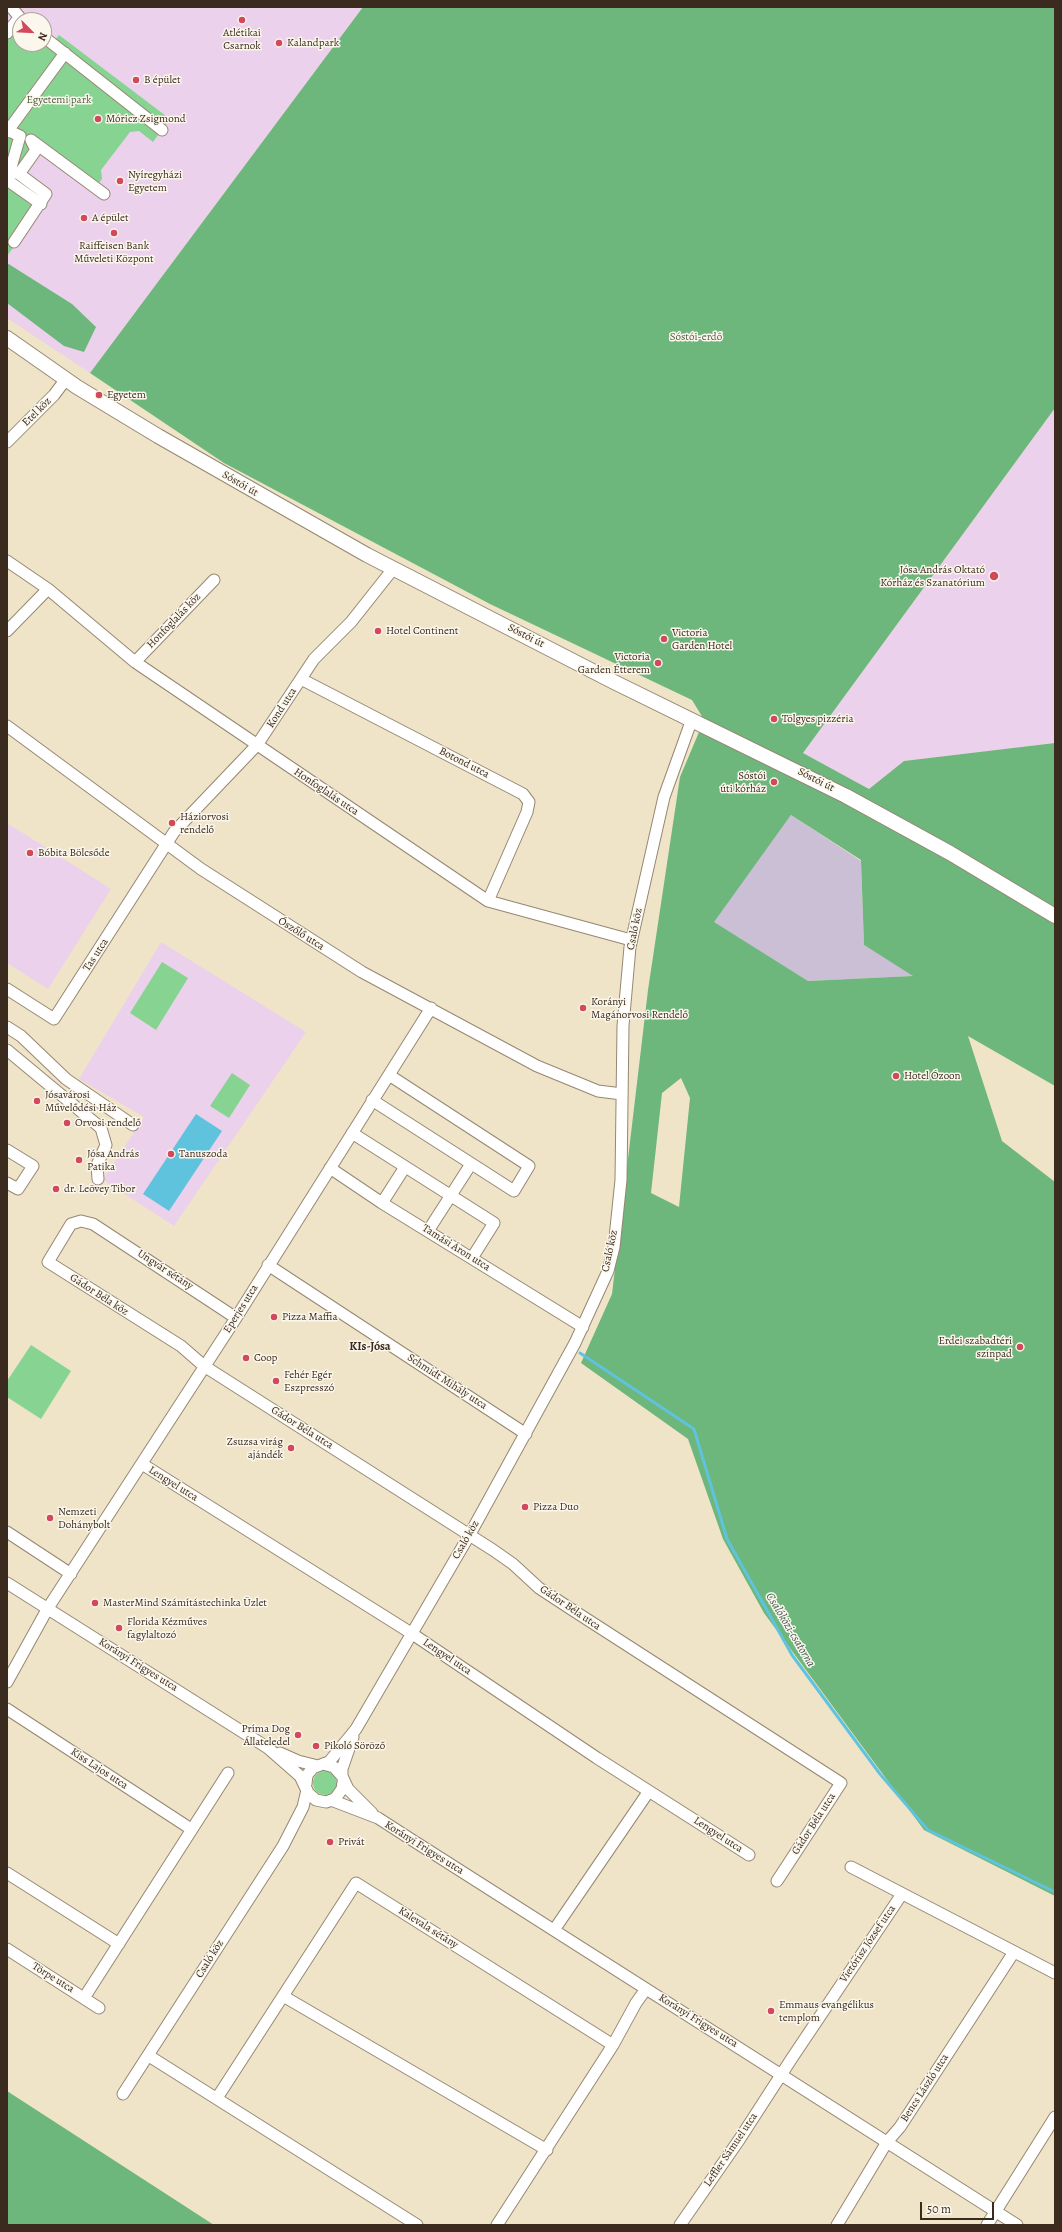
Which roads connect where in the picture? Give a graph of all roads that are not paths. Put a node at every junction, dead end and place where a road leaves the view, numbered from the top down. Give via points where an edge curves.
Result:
1 (52, 43) edge
2 (65, 53) junction
3 (21, 114) junction
4 (162, 130) dead end
5 (7, 131) edge
6 (20, 136) junction
7 (31, 140) junction
8 (11, 174) edge
9 (104, 194) dead end
10 (14, 242) dead end
11 (7, 338) edge
12 (66, 379) junction
13 (7, 442) edge
14 (7, 561) edge
15 (393, 569) junction
16 (214, 580) dead end
17 (48, 589) junction
18 (7, 631) edge
19 (135, 662) junction
20 (300, 679) junction
21 (692, 719) junction
22 (7, 726) edge
23 (258, 746) junction
24 (168, 844) junction
25 (488, 902) junction
26 (1055, 916) edge
27 (631, 940) junction
28 (7, 989) edge
29 (431, 1008) junction
30 (7, 1027) edge
31 (21, 1036) junction
32 (8, 1051) edge
33 (389, 1075) junction
34 (622, 1094) junction
35 (372, 1100) junction
36 (133, 1125) dead end
37 (352, 1133) junction
38 (7, 1150) edge
39 (471, 1164) junction
40 (405, 1167) junction
41 (330, 1168) junction
42 (98, 1179) dead end
43 (7, 1183) edge
44 (451, 1195) junction
45 (382, 1203) junction
46 (93, 1224) joint
47 (428, 1231) junction
48 (472, 1258) junction
49 (268, 1266) junction
50 (236, 1318) junction
51 (582, 1327) junction
52 (204, 1366) junction
53 (526, 1434) junction
54 (142, 1464) junction
55 (7, 1532) edge
56 (470, 1534) junction
57 (71, 1574) junction
58 (7, 1583) edge
59 (48, 1608) junction
60 (411, 1633) junction
61 (7, 1682) edge
62 (7, 1709) edge
63 (356, 1729) junction
64 (268, 1748) junction
65 (320, 1765) junction
66 (228, 1773) dead end
67 (342, 1779) junction
68 (306, 1787) junction
69 (649, 1791) junction
70 (331, 1800) junction
71 (320, 1801) junction
72 (378, 1818) junction
73 (294, 1823) junction
74 (191, 1829) junction
75 (749, 1855) dead end
76 (850, 1867) dead end
77 (7, 1873) edge
78 (777, 1881) dead end
79 (902, 1894) junction
80 (554, 1930) junction
81 (119, 1944) junction
82 (7, 1949) edge
83 (1014, 1952) junction
84 (1055, 1973) edge
85 (646, 1989) junction
86 (283, 1996) junction
87 (84, 1998) junction
88 (99, 2008) dead end
89 (613, 2045) junction
90 (149, 2056) junction
91 (782, 2075) junction
92 (123, 2094) dead end
93 (217, 2098) junction
94 (1055, 2117) edge
95 (887, 2142) junction
96 (547, 2150) junction
97 (995, 2211) junction
98 (417, 2225) edge
99 (496, 2225) edge
100 (680, 2225) edge
101 (837, 2225) edge
102 (987, 2225) edge
103 (1017, 2225) edge

1 - 2 street
2 - 3 street
2 - 4 street
3 - 5 street
3 - 6 street
5 - 6 street
6 - 7 street
6 - 8 street
7 - 8 street via 36,150
7 - 9 street
8 - 10 street via 46,194
11 - 12 main road, Sóstói út
12 - 13 street, Etel köz via 54,395
12 - 15 main road, Sóstói út via 218,471
14 - 17 street, Honfoglalás utca
15 - 20 street, Kond utca via 351,622 314,659
15 - 21 main road, Sóstói út
16 - 19 street, Honfoglalás köz
17 - 18 street
17 - 19 street, Honfoglalás utca
19 - 23 street, Honfoglalás utca
20 - 23 street, Kond utca
20 - 25 street, Botond utca via 523,794 529,802 527,812
21 - 26 main road, Sóstói út via 852,799 950,853
21 - 27 street, Csaló köz via 664,797
22 - 24 street, Ószőlő utca
23 - 24 street, Kond utca via 174,832
23 - 25 street, Honfoglalás utca
24 - 28 street, Tas utca via 54,1019
24 - 29 street, Ószőlő utca via 275,918 362,972
25 - 27 street, Honfoglalás utca
27 - 34 street, Csaló köz via 623,1026
29 - 33 street, Eperjes utca
29 - 34 street, Ószőlő utca via 537,1066 598,1091
30 - 31 street
31 - 32 street
31 - 36 street via 66,1079
32 - 42 street via 101,1128 106,1145 97,1165
33 - 35 street, Eperjes utca
33 - 39 street via 529,1166 514,1191
34 - 51 street, Csaló köz via 621,1180 614,1247 608,1271
35 - 37 street, Eperjes utca
35 - 39 street
37 - 40 street
37 - 41 street, Eperjes utca
38 - 43 street via 33,1166 18,1189
39 - 44 street
40 - 44 street
40 - 45 street
41 - 45 street, Tamási Áron utca
41 - 49 street, Eperjes utca
44 - 47 street
44 - 48 street via 494,1223
45 - 47 street, Tamási Áron utca
46 - 50 street, Ungvár sétány
46 - 52 street, Gádor Béla köz via 81,1221 72,1224 48,1262 181,1346
47 - 48 street, Tamási Áron utca
48 - 51 street, Tamási Áron utca
49 - 50 street, Eperjes utca
49 - 53 street, Schmidt Mihály utca
50 - 52 street, Eperjes utca
51 - 53 street, Csaló köz
52 - 54 street, Eperjes utca
52 - 56 street, Gádor Béla utca
53 - 56 street, Csaló köz
54 - 57 street, Eperjes utca
54 - 60 street, Lengyel utca
55 - 57 street
56 - 60 street, Csaló köz
56 - 78 street, Gádor Béla utca via 571,1610 841,1783
57 - 59 street, Eperjes utca
58 - 59 street, Korányi Frigyes utca
59 - 61 street, Eperjes utca
59 - 64 street, Korányi Frigyes utca
60 - 63 street, Csaló köz
60 - 69 street, Lengyel utca
62 - 74 street, Kiss Lajos utca
63 - 65 street, Csaló köz via 329,1762
63 - 67 street, Csaló köz via 342,1769
64 - 65 street, Korányi Frigyes utca via 298,1761
64 - 68 street, Korányi Frigyes utca via 300,1776
65 - 67 street, Korányi Frigyes utca via 334,1767
65 - 68 street via 307,1775
66 - 74 street
67 - 70 street via 340,1793
67 - 72 street, Korányi Frigyes utca via 348,1789
68 - 71 street, Korányi Frigyes utca via 313,1798
68 - 73 street, Csaló köz via 303,1807
69 - 75 street, Lengyel utca
69 - 80 street
70 - 71 street, Korányi Frigyes utca
70 - 72 street, Korányi Frigyes utca
71 - 73 street, Csaló köz
72 - 80 street, Korányi Frigyes utca
73 - 90 street, Csaló köz via 283,1846
74 - 81 street
76 - 79 street, Vietórisz József utca
77 - 81 street
79 - 83 street, Vietórisz József utca
79 - 91 street, Vietórisz József utca
80 - 85 street, Korányi Frigyes utca
81 - 87 street
82 - 87 street, Törpe utca
83 - 84 street, Vietórisz József utca
83 - 95 street, Bencs László utca via 900,2127
85 - 89 street
85 - 91 street, Korányi Frigyes utca
86 - 89 street, Kalevala sétány via 356,1883
86 - 93 street, Kalevala sétány
86 - 96 street
87 - 88 street, Törpe utca
89 - 96 street
90 - 92 street, Csaló köz
90 - 93 street
91 - 95 street, Korányi Frigyes utca
91 - 100 street, Leffler Sámuel utca
93 - 98 street
94 - 97 street
95 - 97 street, Korányi Frigyes utca
95 - 101 street, Bencs László utca
96 - 99 street
97 - 102 street
97 - 103 street, Korányi Frigyes utca

